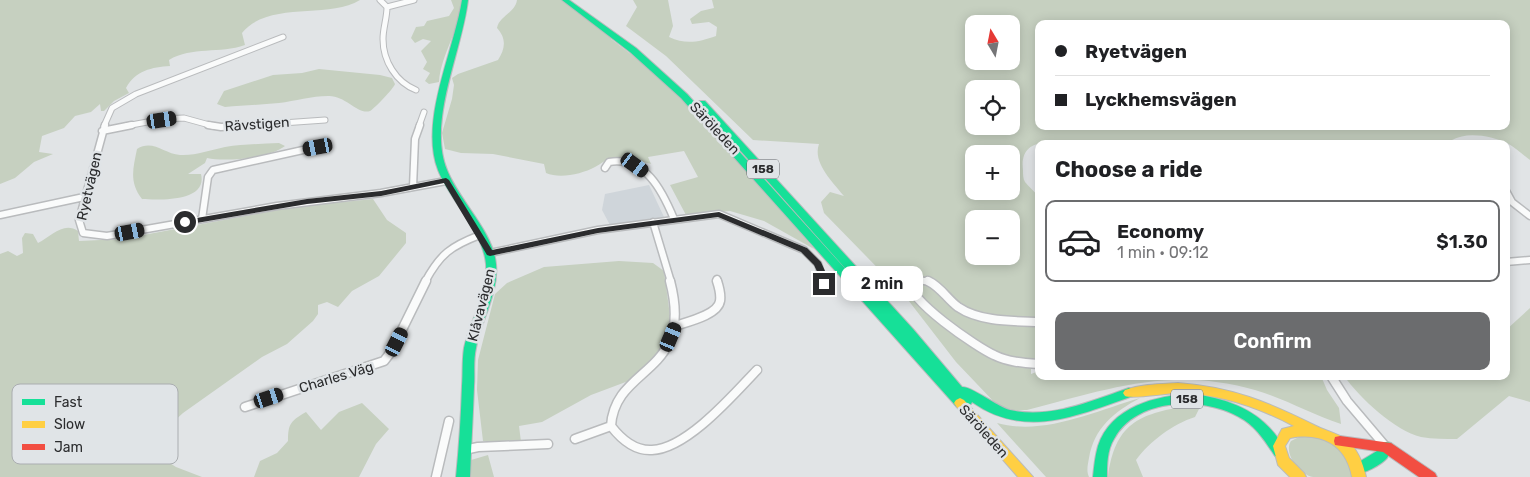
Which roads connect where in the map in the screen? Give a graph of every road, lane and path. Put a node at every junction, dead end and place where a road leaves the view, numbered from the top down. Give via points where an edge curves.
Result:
1 (380, 0) edge
2 (414, 0) edge
3 (465, 0) edge
4 (565, 0) edge
5 (575, 0) edge
6 (387, 7) junction
7 (283, 37) dead end
8 (416, 90) dead end
9 (424, 112) dead end
10 (325, 120) dead end
11 (102, 131) junction
12 (321, 146) dead end
13 (604, 168) dead end
14 (446, 180) junction
15 (413, 187) junction
16 (84, 197) junction
17 (1510, 198) edge
18 (0, 215) edge
19 (1530, 216) edge
20 (202, 219) junction
21 (674, 219) junction
22 (653, 222) junction
23 (480, 235) junction
24 (490, 253) junction
25 (1530, 260) edge
26 (1510, 262) edge
27 (717, 279) dead end
28 (824, 284) dead end
29 (1035, 322) edge
30 (675, 326) junction
31 (916, 356) junction
32 (932, 358) junction
33 (1035, 364) edge
34 (757, 370) dead end
35 (1334, 380) edge
36 (245, 407) dead end
37 (450, 421) dead end
38 (611, 426) junction
39 (1312, 430) junction
40 (575, 439) dead end
41 (1336, 440) junction
42 (548, 444) dead end
43 (1386, 447) junction
44 (464, 450) junction
45 (1280, 452) junction
46 (1359, 473) edge
47 (436, 477) edge
48 (463, 477) edge
49 (1018, 477) edge
50 (1026, 477) edge
51 (1035, 477) edge
52 (1100, 477) edge
53 (1299, 477) edge
54 (1430, 477) edge

1 - 6 street
2 - 6 street
3 - 14 main road, Klåvavägen via 436,127 438,157
4 - 31 main road, Säröleden / 158 via 633,50 684,96
5 - 32 main road, Säröleden / 158 via 643,49 697,98
6 - 8 street via 383,39 389,64 402,84
7 - 11 street, Ryetvägen via 126,98 112,108
9 - 15 street via 415,139
10 - 11 street, Rävstigen via 214,127 189,118 173,118
11 - 16 street, Ryetvägen
12 - 20 street via 213,170 208,177
13 - 21 street via 609,162 621,160 646,173 656,181
14 - 15 street, Ryetvägen
14 - 23 main road, Klåvavägen
15 - 20 street, Ryetvägen
16 - 18 street
16 - 20 street, Ryetvägen via 80,228 83,233 93,236
17 - 19 street
21 - 22 street
21 - 28 street via 719,214 781,239 812,257
22 - 24 street
22 - 30 street via 673,291
23 - 24 main road, Klåvavägen
23 - 36 street, Charles Väg via 442,252 384,361
24 - 44 main road, Klåvavägen via 490,277 470,350
25 - 26 street
27 - 30 street via 721,299 719,306 705,316
29 - 33 street via 979,316 960,309 929,279 911,279 908,283 914,296 976,347 1012,362
30 - 38 street via 661,356 616,405
31 - 49 main road, 158
31 - 50 main road, Säröleden / 158
32 - 39 main road, 158 via 974,400 988,410 1012,419 1052,416 1129,393 1167,386 1220,392 1268,407
32 - 51 main road, Säröleden / 158 via 970,406
34 - 38 street via 698,425 661,449 634,447 618,436
35 - 43 street
37 - 47 street
38 - 40 street
39 - 41 main road
39 - 45 main road via 1298,429 1286,433 1280,441
41 - 43 main road
41 - 46 main road via 1349,451
42 - 44 street
43 - 46 main road via 1382,455
43 - 54 main road
44 - 48 main road, Klåvavägen
45 - 52 main road, 158 via 1259,425 1233,408 1195,399 1164,400 1135,411 1115,427 1100,455
45 - 53 main road via 1287,466

